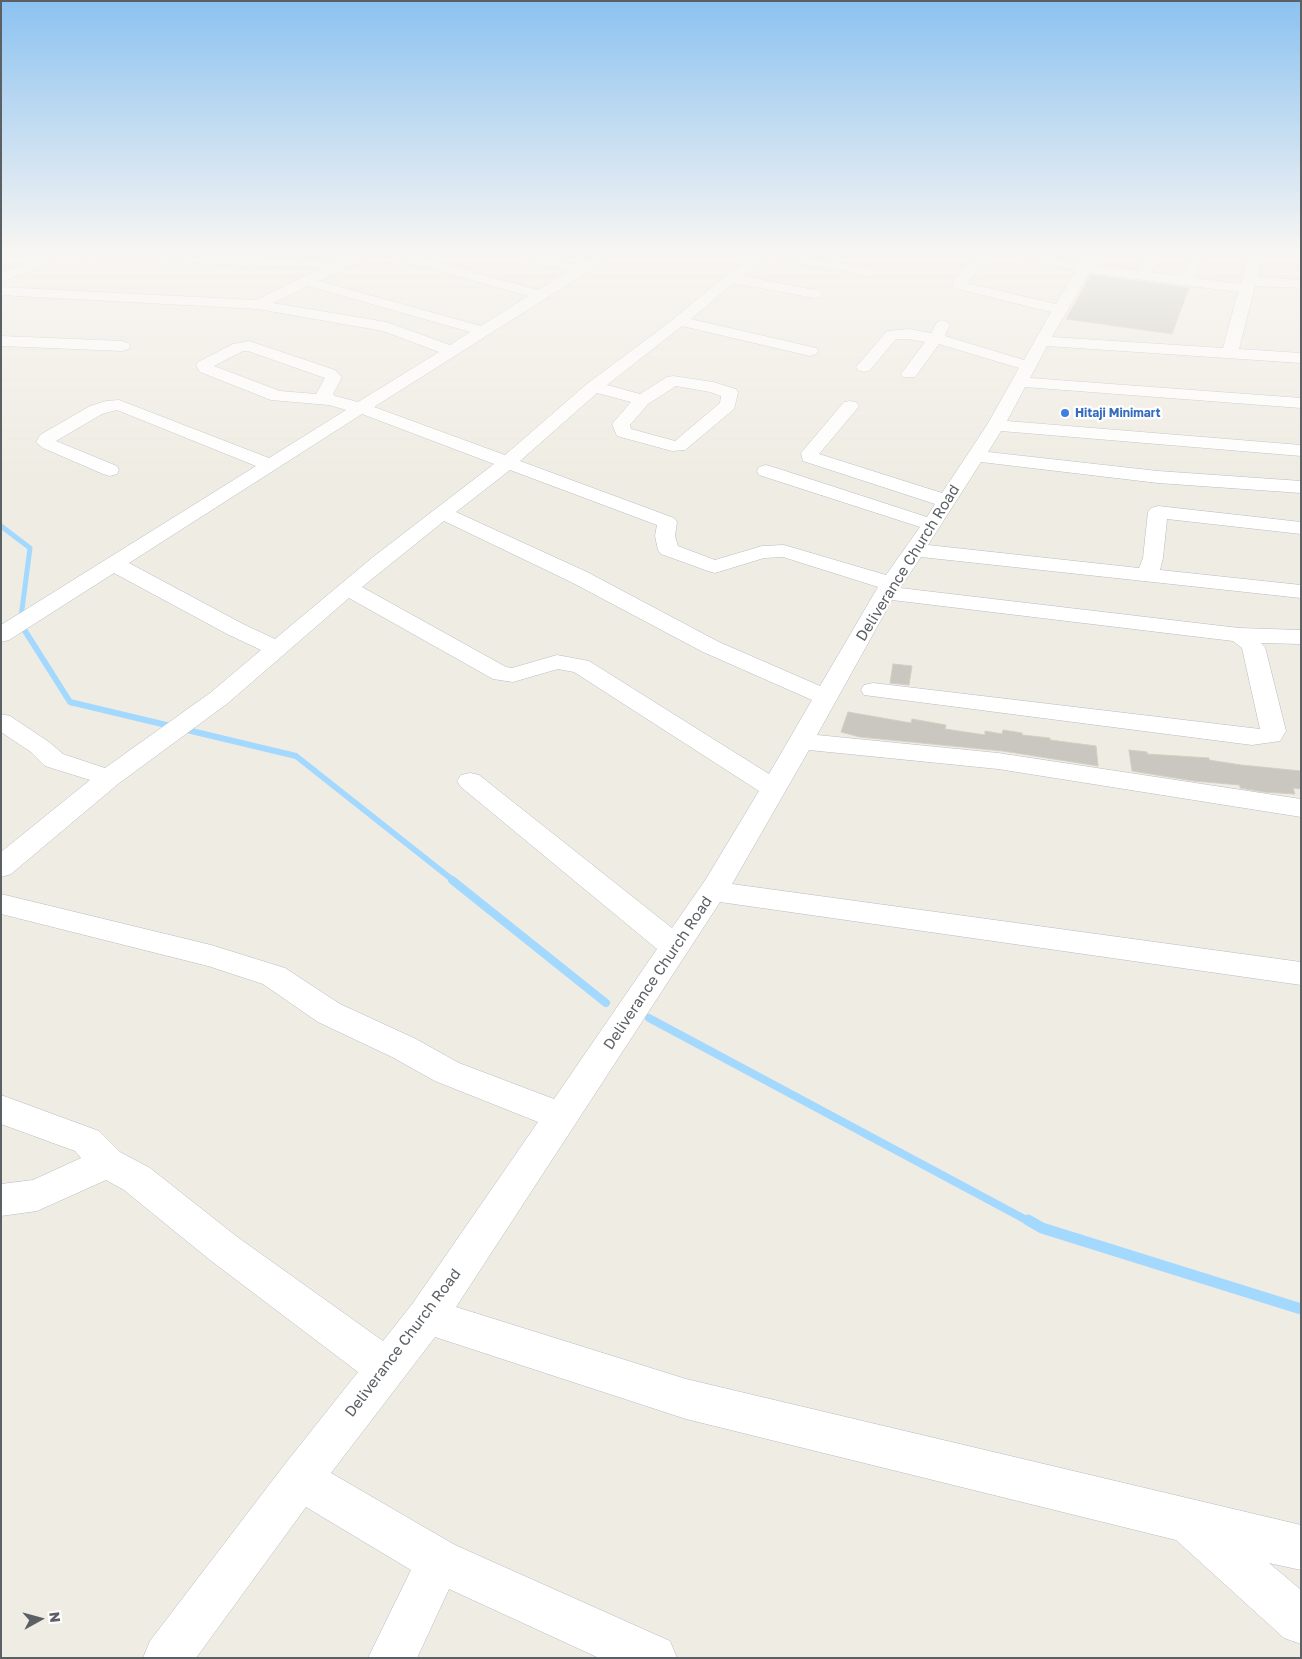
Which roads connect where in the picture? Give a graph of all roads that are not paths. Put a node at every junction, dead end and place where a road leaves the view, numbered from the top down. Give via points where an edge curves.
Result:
1 (393, 329) edge
2 (477, 329) edge
3 (668, 329) edge
4 (717, 329) edge
5 (941, 329) edge
6 (1050, 329) edge
7 (1236, 329) edge
8 (483, 331) joint
9 (936, 339) junction
10 (1, 341) edge
11 (122, 346) dead end
12 (810, 350) dead end
13 (451, 351) junction
14 (1230, 352) junction
15 (1301, 358) edge
16 (1030, 363) junction
17 (864, 367) dead end
18 (909, 374) dead end
19 (594, 387) junction
20 (329, 400) junction
21 (642, 400) junction
22 (1301, 403) edge
23 (850, 406) dead end
24 (360, 408) junction
25 (996, 425) junction
26 (1301, 451) edge
27 (976, 456) junction
28 (507, 463) junction
29 (270, 465) junction
30 (110, 470) dead end
31 (766, 471) dead end
32 (1301, 487) edge
33 (442, 513) junction
34 (940, 513) junction
35 (1301, 528) edge
36 (916, 550) junction
37 (114, 564) junction
38 (1148, 575) junction
39 (347, 588) junction
40 (888, 588) junction
41 (1301, 592) edge
42 (1, 635) edge
43 (1239, 636) junction
44 (1301, 637) edge
45 (276, 648) junction
46 (873, 690) dead end
47 (826, 698) junction
48 (1, 721) edge
49 (802, 741) junction
50 (109, 778) junction
51 (470, 781) dead end
52 (774, 789) junction
53 (1301, 808) edge
54 (1, 867) edge
55 (712, 891) junction
56 (1, 904) edge
57 (675, 946) junction
58 (1301, 974) edge
59 (1, 1109) edge
60 (562, 1117) junction
61 (107, 1163) junction
62 (1, 1200) edge
63 (427, 1316) junction
64 (386, 1368) junction
65 (300, 1479) junction
66 (1189, 1522) junction
67 (1301, 1548) edge
68 (439, 1561) junction
69 (1301, 1621) edge
70 (168, 1658) edge
71 (392, 1658) edge
72 (653, 1658) edge

1 - 13 street
2 - 8 street
3 - 19 street
4 - 12 street
5 - 9 street
6 - 16 street, Deliverance Church Road
7 - 14 street
8 - 13 street
9 - 16 street
9 - 17 street via 892,334
9 - 18 street
10 - 11 street
13 - 24 street
14 - 15 street
14 - 16 street
16 - 22 street
16 - 25 street, Deliverance Church Road
19 - 21 street
19 - 28 street
20 - 20 street via 324,394 333,375 249,346 239,347 204,364 206,369 277,396
20 - 24 street
21 - 21 street via 621,424 623,432 679,446 728,405 730,394 713,387 673,381
23 - 34 street via 810,456
24 - 28 street
24 - 29 street
25 - 26 street
25 - 27 street, Deliverance Church Road
27 - 32 street via 1158,477
27 - 34 street, Deliverance Church Road
28 - 33 street
28 - 40 street via 667,522 668,550 715,567 762,552 784,551
29 - 30 street via 119,405 96,410 46,439 49,444
29 - 37 street
31 - 34 street
33 - 39 street
33 - 47 street via 579,577 711,647
34 - 36 street, Deliverance Church Road
35 - 38 street via 1158,512
36 - 38 street
36 - 40 street, Deliverance Church Road
37 - 42 street
37 - 45 street
38 - 41 street
39 - 45 street
39 - 52 street via 501,674 513,675 557,662 581,666
40 - 43 street
40 - 47 street, Deliverance Church Road
43 - 44 street
43 - 46 street via 1253,647 1273,730 1271,736 1252,737
45 - 50 street via 219,698
47 - 49 street, Deliverance Church Road
48 - 50 street via 54,760
49 - 52 street, Deliverance Church Road
49 - 53 street via 998,761
50 - 54 street
51 - 57 street
52 - 55 street, Deliverance Church Road
55 - 57 street, Deliverance Church Road
55 - 58 street
56 - 60 street via 211,956 274,976 329,1013 447,1072
57 - 60 street, Deliverance Church Road
59 - 61 street via 87,1141
60 - 63 street, Deliverance Church Road
61 - 62 street via 37,1194
61 - 64 street via 137,1179 223,1248
63 - 64 street, Deliverance Church Road
63 - 66 street via 686,1399
64 - 65 street, Deliverance Church Road
65 - 68 street
65 - 70 street, Deliverance Church Road
66 - 67 street
66 - 69 street
68 - 71 street
68 - 72 street

